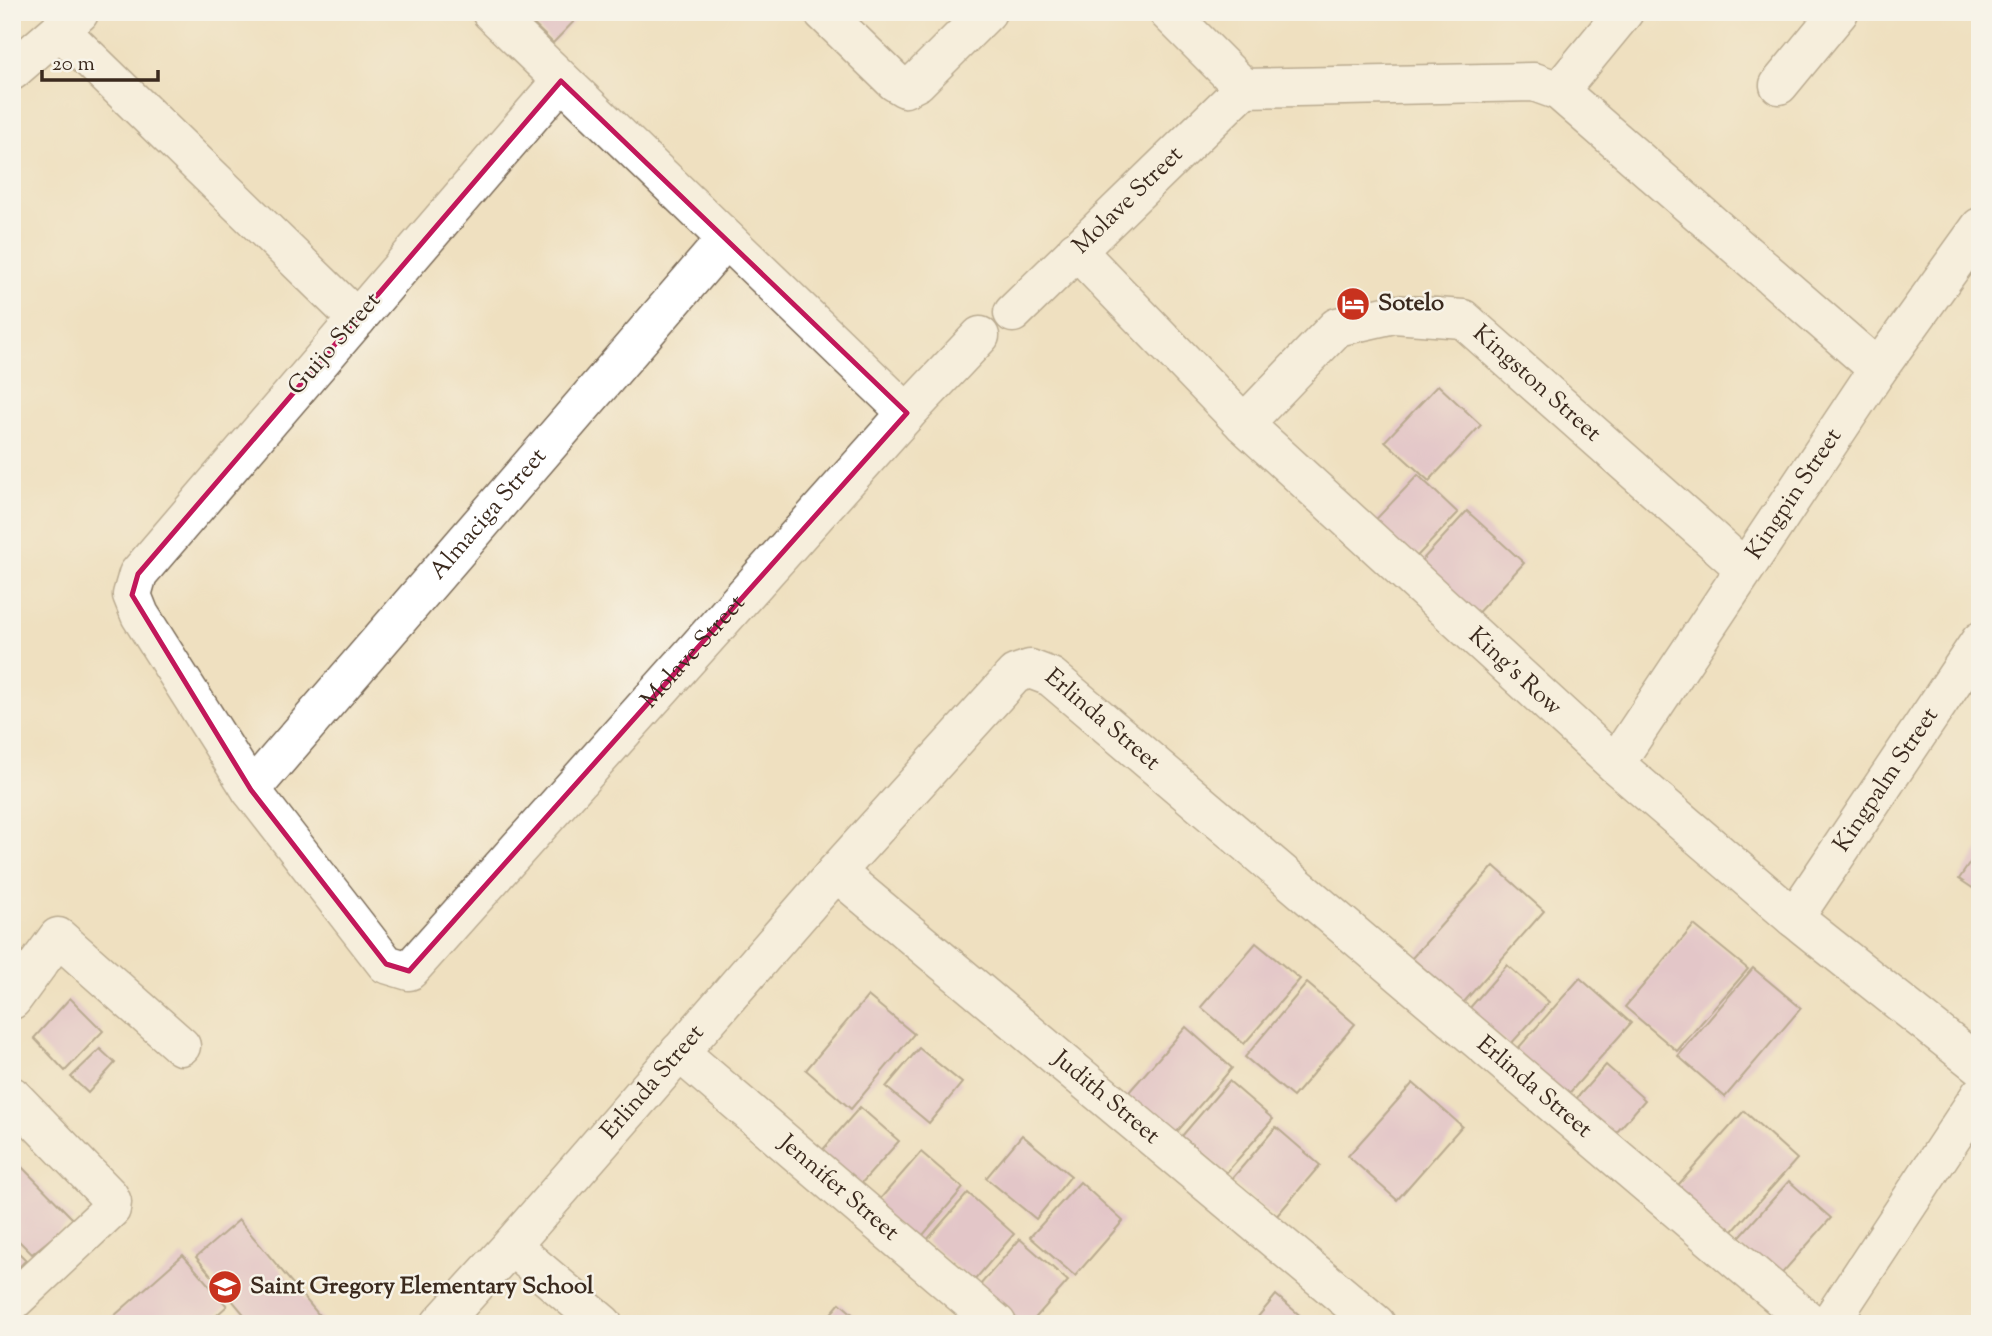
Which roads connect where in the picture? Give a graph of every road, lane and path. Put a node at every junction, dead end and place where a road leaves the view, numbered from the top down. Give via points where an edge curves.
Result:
1 (491, 12) edge
2 (823, 12) edge
3 (987, 12) edge
4 (1168, 12) edge
5 (1624, 12) edge
6 (1839, 12) edge
7 (70, 21) edge
8 (12, 71) edge
9 (561, 81) junction
10 (1779, 85) dead end
11 (1244, 88) junction
12 (1559, 91) junction
13 (1980, 227) edge
14 (726, 239) junction
15 (1076, 250) junction
16 (1013, 313) dead end
17 (356, 319) junction
18 (980, 336) dead end
19 (1878, 369) junction
20 (907, 413) junction
21 (1244, 424) junction
22 (1744, 568) junction
23 (1980, 642) edge
24 (1615, 764) junction
25 (251, 790) junction
26 (836, 872) junction
27 (1794, 918) junction
28 (12, 1000) edge
29 (181, 1046) dead end
30 (678, 1052) junction
31 (1980, 1066) edge
32 (12, 1096) edge
33 (1980, 1096) edge
34 (512, 1245) junction
35 (12, 1303) edge
36 (440, 1324) edge
37 (603, 1324) edge
38 (997, 1324) edge
39 (1376, 1324) edge
40 (1812, 1324) edge
41 (1829, 1324) edge

1 - 9 street
2 - 3 street via 905,88 917,82
4 - 11 street
5 - 12 street
6 - 10 street
7 - 8 street
7 - 17 street
9 - 14 street
9 - 17 street, Guijo Street
11 - 12 street via 1534,82
11 - 15 street, Molave Street
12 - 19 street
13 - 19 street, Kingpin Street
14 - 20 street
14 - 25 street, Almaciga Street
15 - 16 street, Molave Street
15 - 21 street, King's Row
17 - 25 street, Guijo Street via 138,573 132,595 140,615
18 - 20 street, Molave Street
19 - 22 street, Kingpin Street
20 - 25 street, Molave Street via 409,971 386,964
21 - 22 street, Kingston Street via 1337,327 1394,314 1463,318
21 - 24 street, King's Row
22 - 24 street, Kingpin Street
23 - 27 street, Kingpalm Street
24 - 27 street, King's Row
26 - 30 street, Erlinda Street
26 - 39 street, Judith Street
26 - 40 street, Erlinda Street via 1015,674 1030,669 1051,677
27 - 31 street, King's Row
28 - 29 street via 58,937
30 - 34 street, Erlinda Street
30 - 38 street, Jennifer Street
32 - 35 street via 112,1202 111,1209
33 - 41 street
34 - 36 street, Erlinda Street
34 - 37 street

